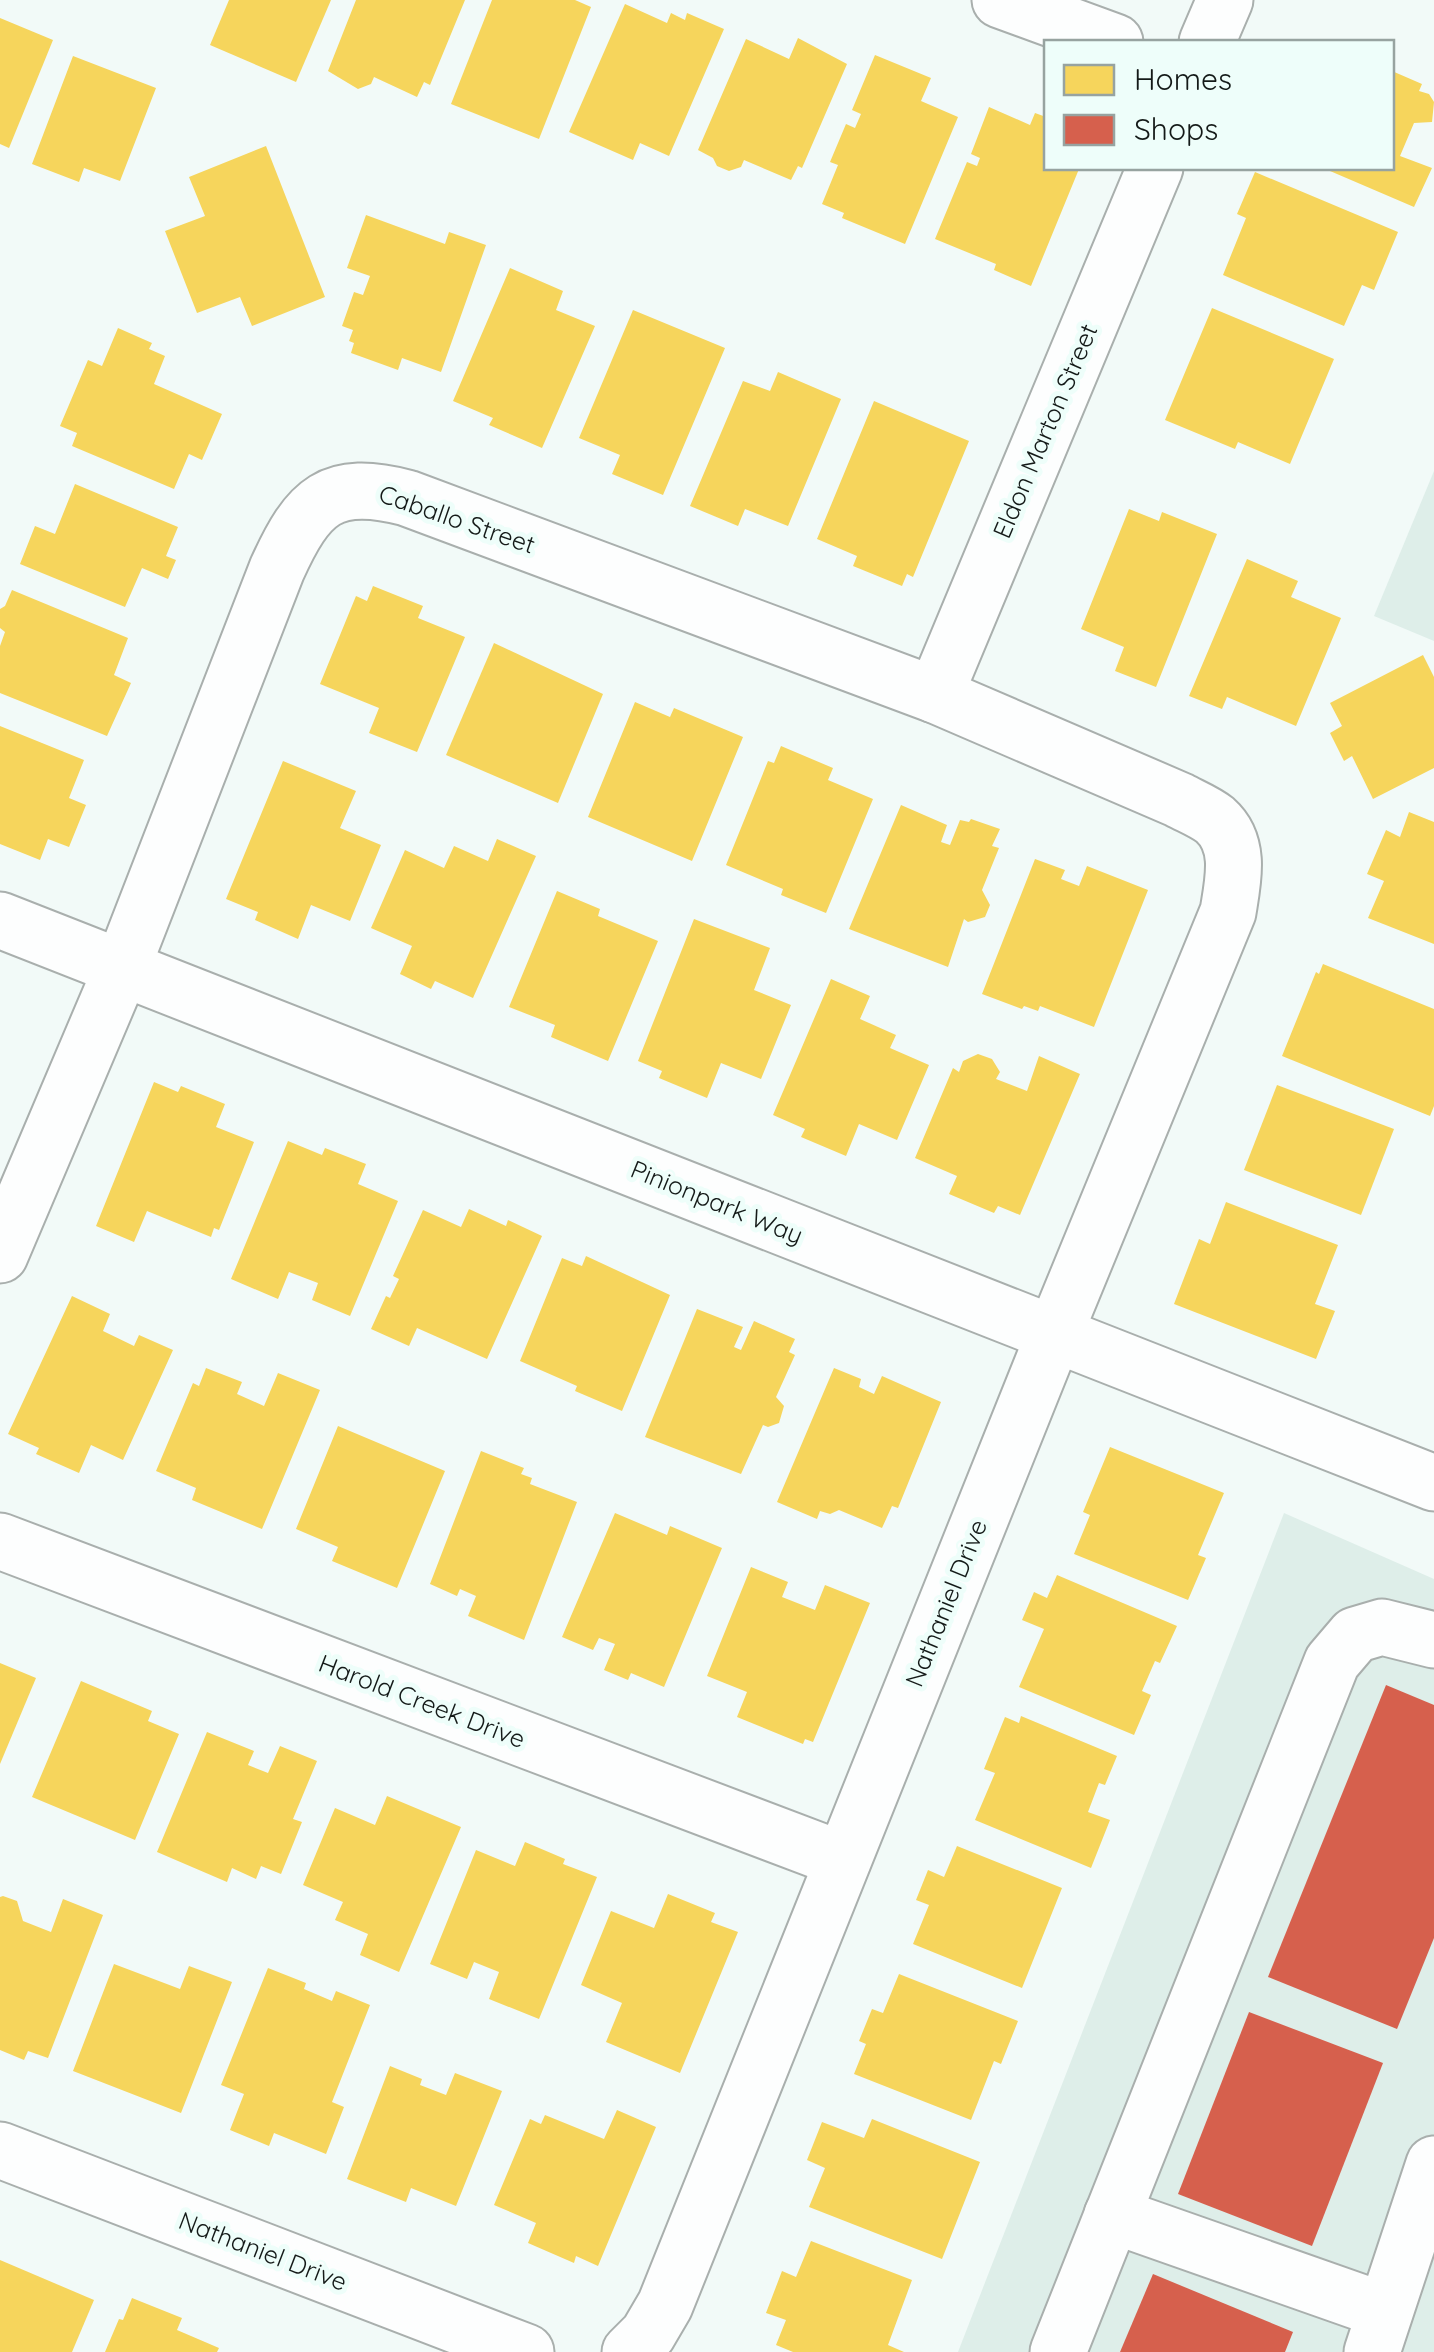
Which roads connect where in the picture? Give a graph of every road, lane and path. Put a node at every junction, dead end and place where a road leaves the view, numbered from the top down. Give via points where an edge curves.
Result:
1 (1000, 0) edge
2 (1225, 0) edge
3 (1110, 40) edge
4 (1208, 40) edge
5 (1154, 170) edge
6 (935, 695) junction
7 (1231, 844) joint
8 (0, 920) edge
9 (122, 968) junction
10 (0, 1255) edge
11 (1054, 1336) junction
12 (1434, 1483) edge
13 (0, 1541) edge
14 (1434, 1640) edge
15 (843, 1860) junction
16 (0, 2150) edge
17 (1434, 2164) edge
18 (1112, 2214) junction
19 (1379, 2332) edge
20 (526, 2352) edge
21 (630, 2352) edge
22 (1058, 2352) edge

1 - 3 street
2 - 4 street
5 - 6 street, Eldon Marton Street
6 - 7 street, Caballo Street via 1179,800 1216,821
6 - 9 street, Caballo Street via 407,498 371,488 332,495 295,530 277,569
7 - 11 street, Nathaniel Drive via 1235,871 1228,912
8 - 9 street, Pinionpark Way
9 - 10 street, Caballo Street
9 - 11 street, Pinionpark Way
11 - 12 street, Pinionpark Way
11 - 15 street, Nathaniel Drive
13 - 15 street, Harold Creek Drive
14 - 18 street via 1382,1627 1355,1635 1332,1662
15 - 21 street, Nathaniel Drive via 665,2305
16 - 20 street, Nathaniel Drive
17 - 19 street
18 - 19 street
18 - 22 street

